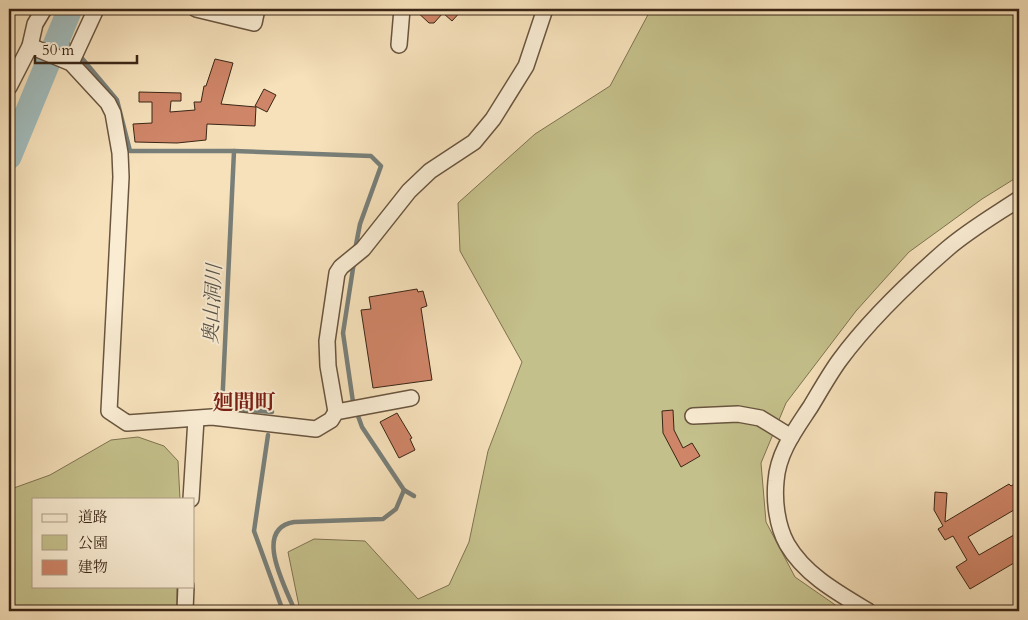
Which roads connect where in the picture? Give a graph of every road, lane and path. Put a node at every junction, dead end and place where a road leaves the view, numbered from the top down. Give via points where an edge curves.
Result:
1 (44, 9) edge
2 (96, 9) edge
3 (196, 9) edge
4 (257, 9) edge
5 (402, 9) edge
6 (545, 9) edge
7 (399, 45) dead end
8 (35, 48) junction
9 (71, 63) junction
10 (9, 87) edge
11 (1019, 200) edge
12 (411, 398) dead end
13 (348, 410) junction
14 (693, 416) dead end
15 (196, 419) junction
16 (791, 437) junction
17 (191, 498) edge
18 (186, 588) edge
19 (185, 611) edge
20 (868, 611) edge

1 - 8 street via 32,31
2 - 9 street
3 - 4 street via 254,23
5 - 7 street
6 - 13 street via 526,66 493,118 474,142 430,171 355,257 337,273 327,341 328,366
8 - 9 street
8 - 10 street
9 - 15 street via 108,103 113,113 120,153 109,411 127,423
11 - 16 street via 948,248 883,311 839,361
12 - 13 street
13 - 15 street via 316,429 212,417
14 - 16 street via 738,414 760,418
15 - 17 street
16 - 20 street via 781,459 775,501 786,542 810,572
18 - 19 street

